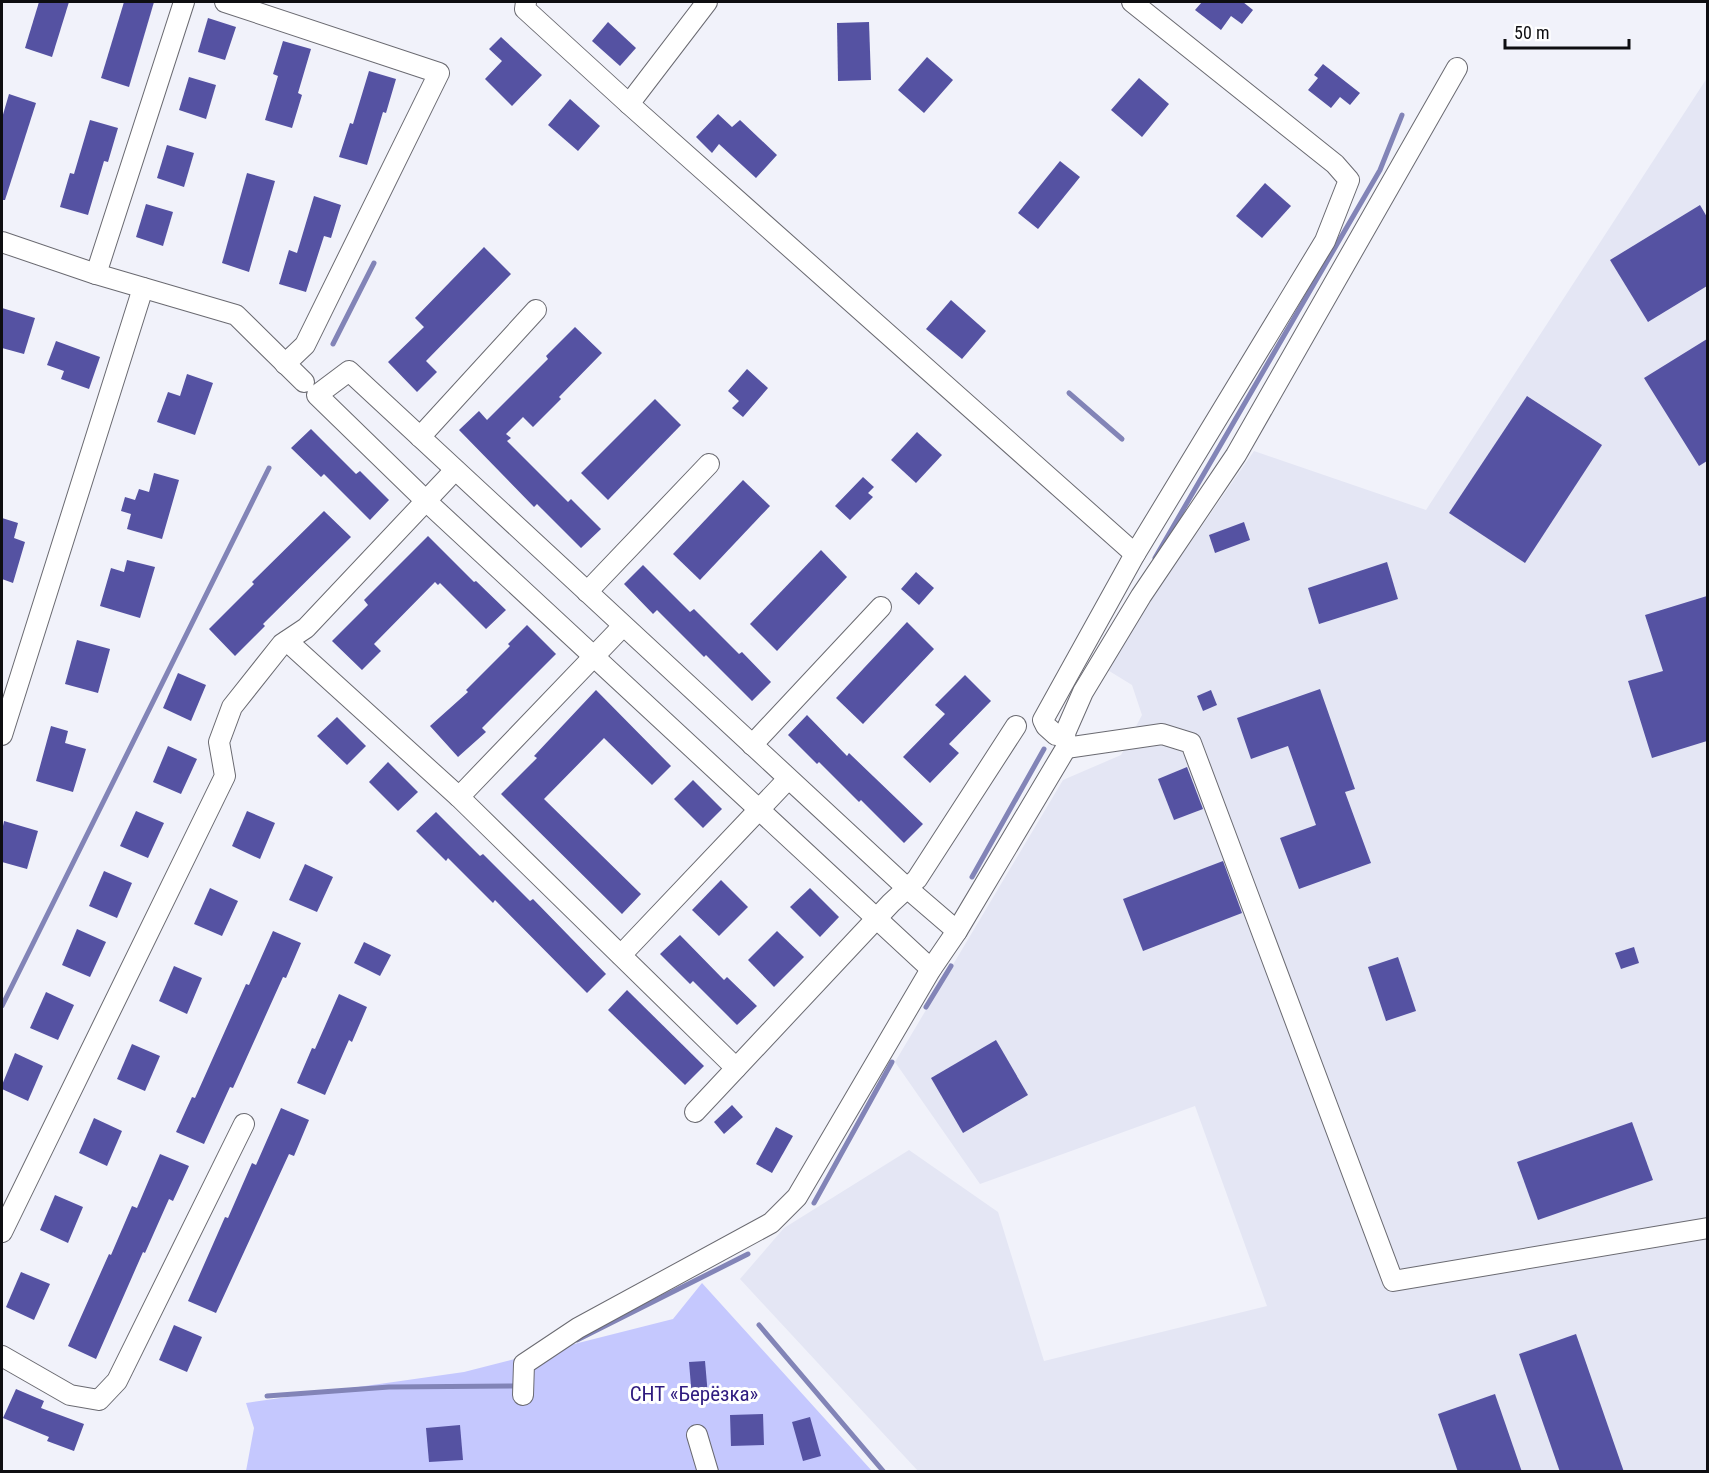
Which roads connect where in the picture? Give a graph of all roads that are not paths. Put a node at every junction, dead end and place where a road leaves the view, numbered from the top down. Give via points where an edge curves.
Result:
1 (184, 2) edge
2 (225, 2) edge
3 (526, 2) edge
4 (707, 2) edge
5 (1132, 2) edge
6 (1457, 68) dead end
7 (629, 104) junction
8 (2, 242) edge
9 (96, 274) junction
10 (143, 288) junction
11 (536, 310) dead end
12 (285, 364) junction
13 (304, 382) dead end
14 (420, 437) junction
15 (709, 464) dead end
16 (455, 470) junction
17 (425, 500) junction
18 (1135, 554) junction
19 (586, 592) junction
20 (881, 607) dead end
21 (623, 626) junction
22 (287, 640) junction
23 (594, 656) junction
24 (1016, 726) dead end
25 (2, 735) edge
26 (1065, 740) junction
27 (752, 746) junction
28 (788, 779) junction
29 (459, 797) junction
30 (760, 809) junction
31 (907, 888) junction
32 (877, 917) junction
33 (957, 931) junction
34 (621, 955) junction
35 (931, 969) junction
36 (736, 1068) junction
37 (695, 1112) dead end
38 (244, 1124) dead end
39 (1707, 1228) edge
40 (2, 1232) edge
41 (2, 1356) edge
42 (523, 1395) dead end
43 (698, 1435) dead end
44 (708, 1472) edge

1 - 9 street
2 - 12 street via 439,73 304,345
3 - 7 street via 525,9
4 - 7 street
5 - 18 street via 1335,164 1349,180 1325,242
6 - 26 street via 1236,455 1141,596 1083,692
7 - 18 street
8 - 9 street
9 - 10 street
10 - 12 street via 236,315
10 - 25 street
11 - 14 street
12 - 13 street
14 - 16 street
14 - 17 street via 349,371 316,395
15 - 19 street
16 - 17 street
16 - 19 street
17 - 22 street via 306,628
17 - 23 street
18 - 26 street via 1043,720
19 - 21 street
20 - 27 street
21 - 23 street
21 - 27 street
22 - 29 street
22 - 40 street via 232,707 219,742 225,776
23 - 29 street
23 - 30 street
24 - 31 street via 917,879
26 - 33 street
26 - 39 street via 1162,734 1191,743 1393,1281
27 - 28 street
28 - 30 street
28 - 31 street
29 - 34 street
30 - 32 street
30 - 34 street
31 - 32 street
31 - 33 street
32 - 35 street
32 - 36 street
33 - 35 street
34 - 36 street
35 - 42 street via 797,1197 771,1223 578,1328 524,1364
36 - 37 street
38 - 41 street via 117,1382 99,1400 70,1395
43 - 44 street

